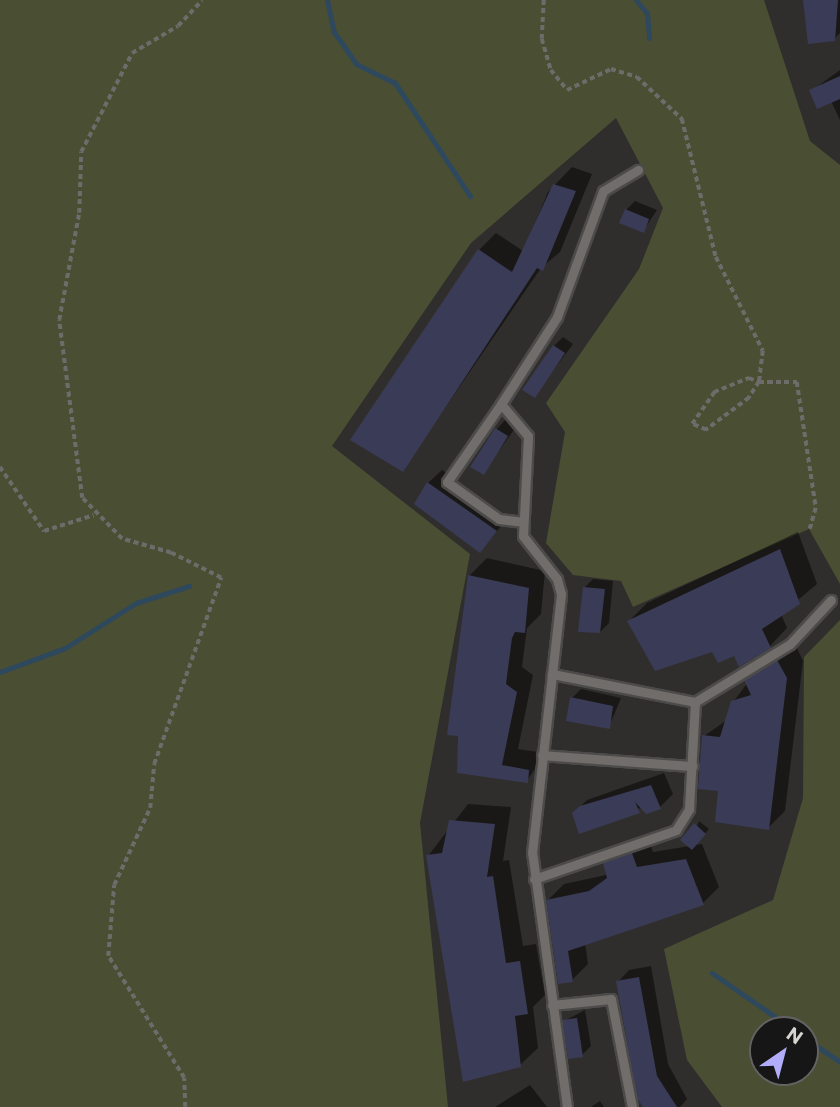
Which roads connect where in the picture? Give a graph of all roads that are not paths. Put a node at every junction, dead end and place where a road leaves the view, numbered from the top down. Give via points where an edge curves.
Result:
1 (638, 170) dead end
2 (501, 404) junction
3 (522, 522) junction
4 (831, 600) dead end
5 (552, 674) junction
6 (695, 702) junction
7 (542, 755) junction
8 (692, 766) junction
9 (534, 879) junction
10 (552, 1005) junction
11 (568, 1107) edge
12 (632, 1107) edge

1 - 2 lane via 603,191 557,317
2 - 3 lane via 528,436
2 - 3 lane via 447,482 499,519
3 - 5 lane via 526,543 560,586
4 - 6 lane via 790,644
5 - 6 lane
5 - 7 lane
6 - 8 lane
7 - 8 lane
7 - 9 lane
8 - 9 lane via 681,827
9 - 10 lane
10 - 11 lane
10 - 12 lane via 611,999

